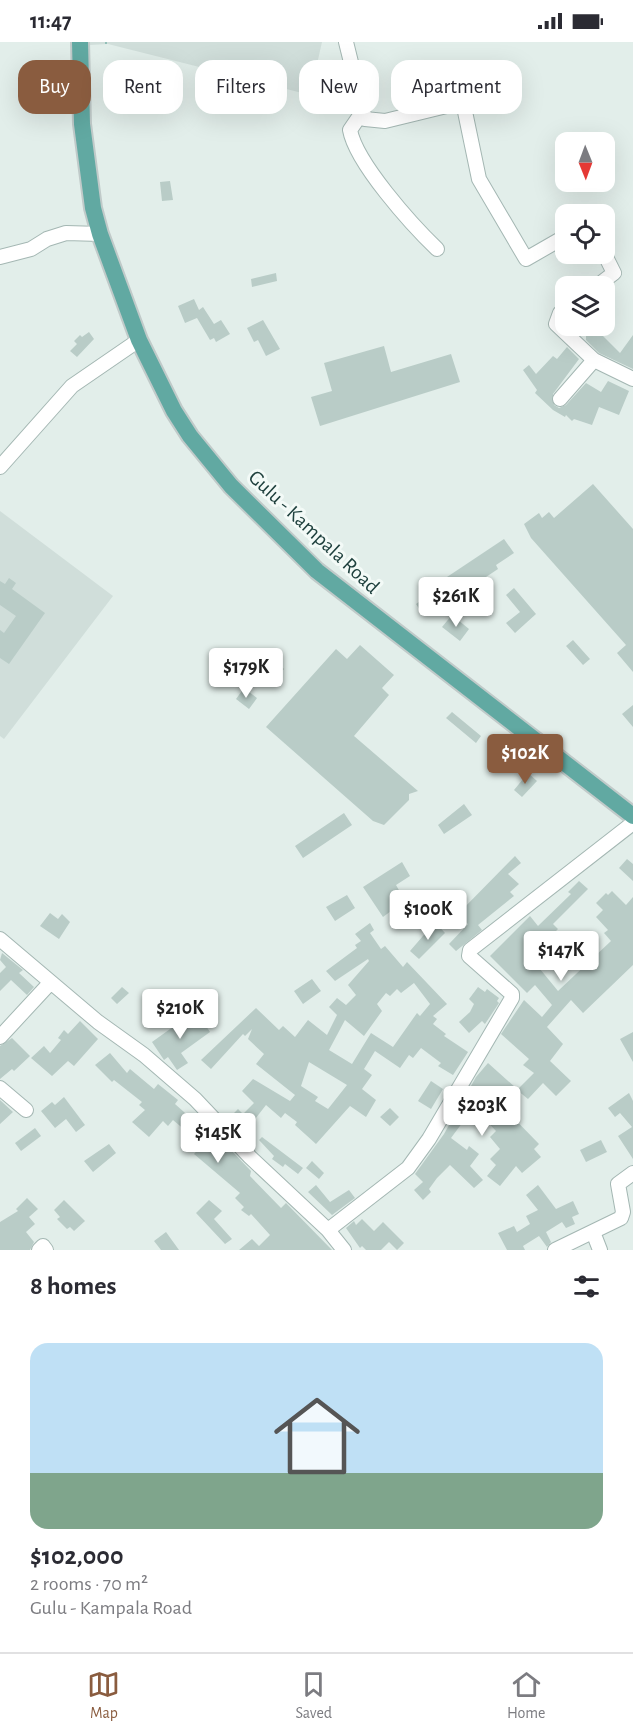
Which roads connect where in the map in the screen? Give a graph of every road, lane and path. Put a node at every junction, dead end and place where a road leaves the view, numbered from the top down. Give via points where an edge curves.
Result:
1 (80, 42) edge
2 (346, 42) edge
3 (350, 60) edge
4 (361, 114) edge
5 (365, 114) edge
6 (99, 234) junction
7 (555, 243) edge
8 (437, 249) dead end
9 (0, 257) edge
10 (610, 264) edge
11 (610, 276) edge
12 (569, 336) edge
13 (139, 340) junction
14 (594, 360) junction
15 (633, 378) edge
16 (560, 399) dead end
17 (0, 467) edge
18 (633, 816) edge
19 (633, 823) edge
20 (0, 939) edge
21 (50, 983) junction
22 (0, 1037) edge
23 (0, 1088) edge
24 (26, 1110) dead end
25 (633, 1173) edge
26 (328, 1230) junction
27 (593, 1232) junction
28 (39, 1250) edge
29 (46, 1250) edge
30 (344, 1250) edge
31 (555, 1250) edge
32 (600, 1250) edge

1 - 6 main road, Gulu - Kampala Road via 82,124
2 - 3 street
4 - 8 street via 350,130 352,142 385,189
5 - 7 street via 368,120 385,121 463,102 478,179 526,260
6 - 9 street via 66,233 31,249
6 - 13 main road, Gulu - Kampala Road
10 - 11 street via 614,273
12 - 14 street
13 - 17 street via 72,387
13 - 18 main road, Gulu - Kampala Road via 190,436 276,534 370,615
14 - 15 street
14 - 16 street
19 - 26 street via 471,949 469,956 512,998 408,1168
20 - 21 street
21 - 22 street
21 - 26 street via 144,1054
23 - 24 street
25 - 27 street via 618,1184 622,1217
26 - 30 street
27 - 31 street
27 - 32 street
28 - 29 street via 43,1246

